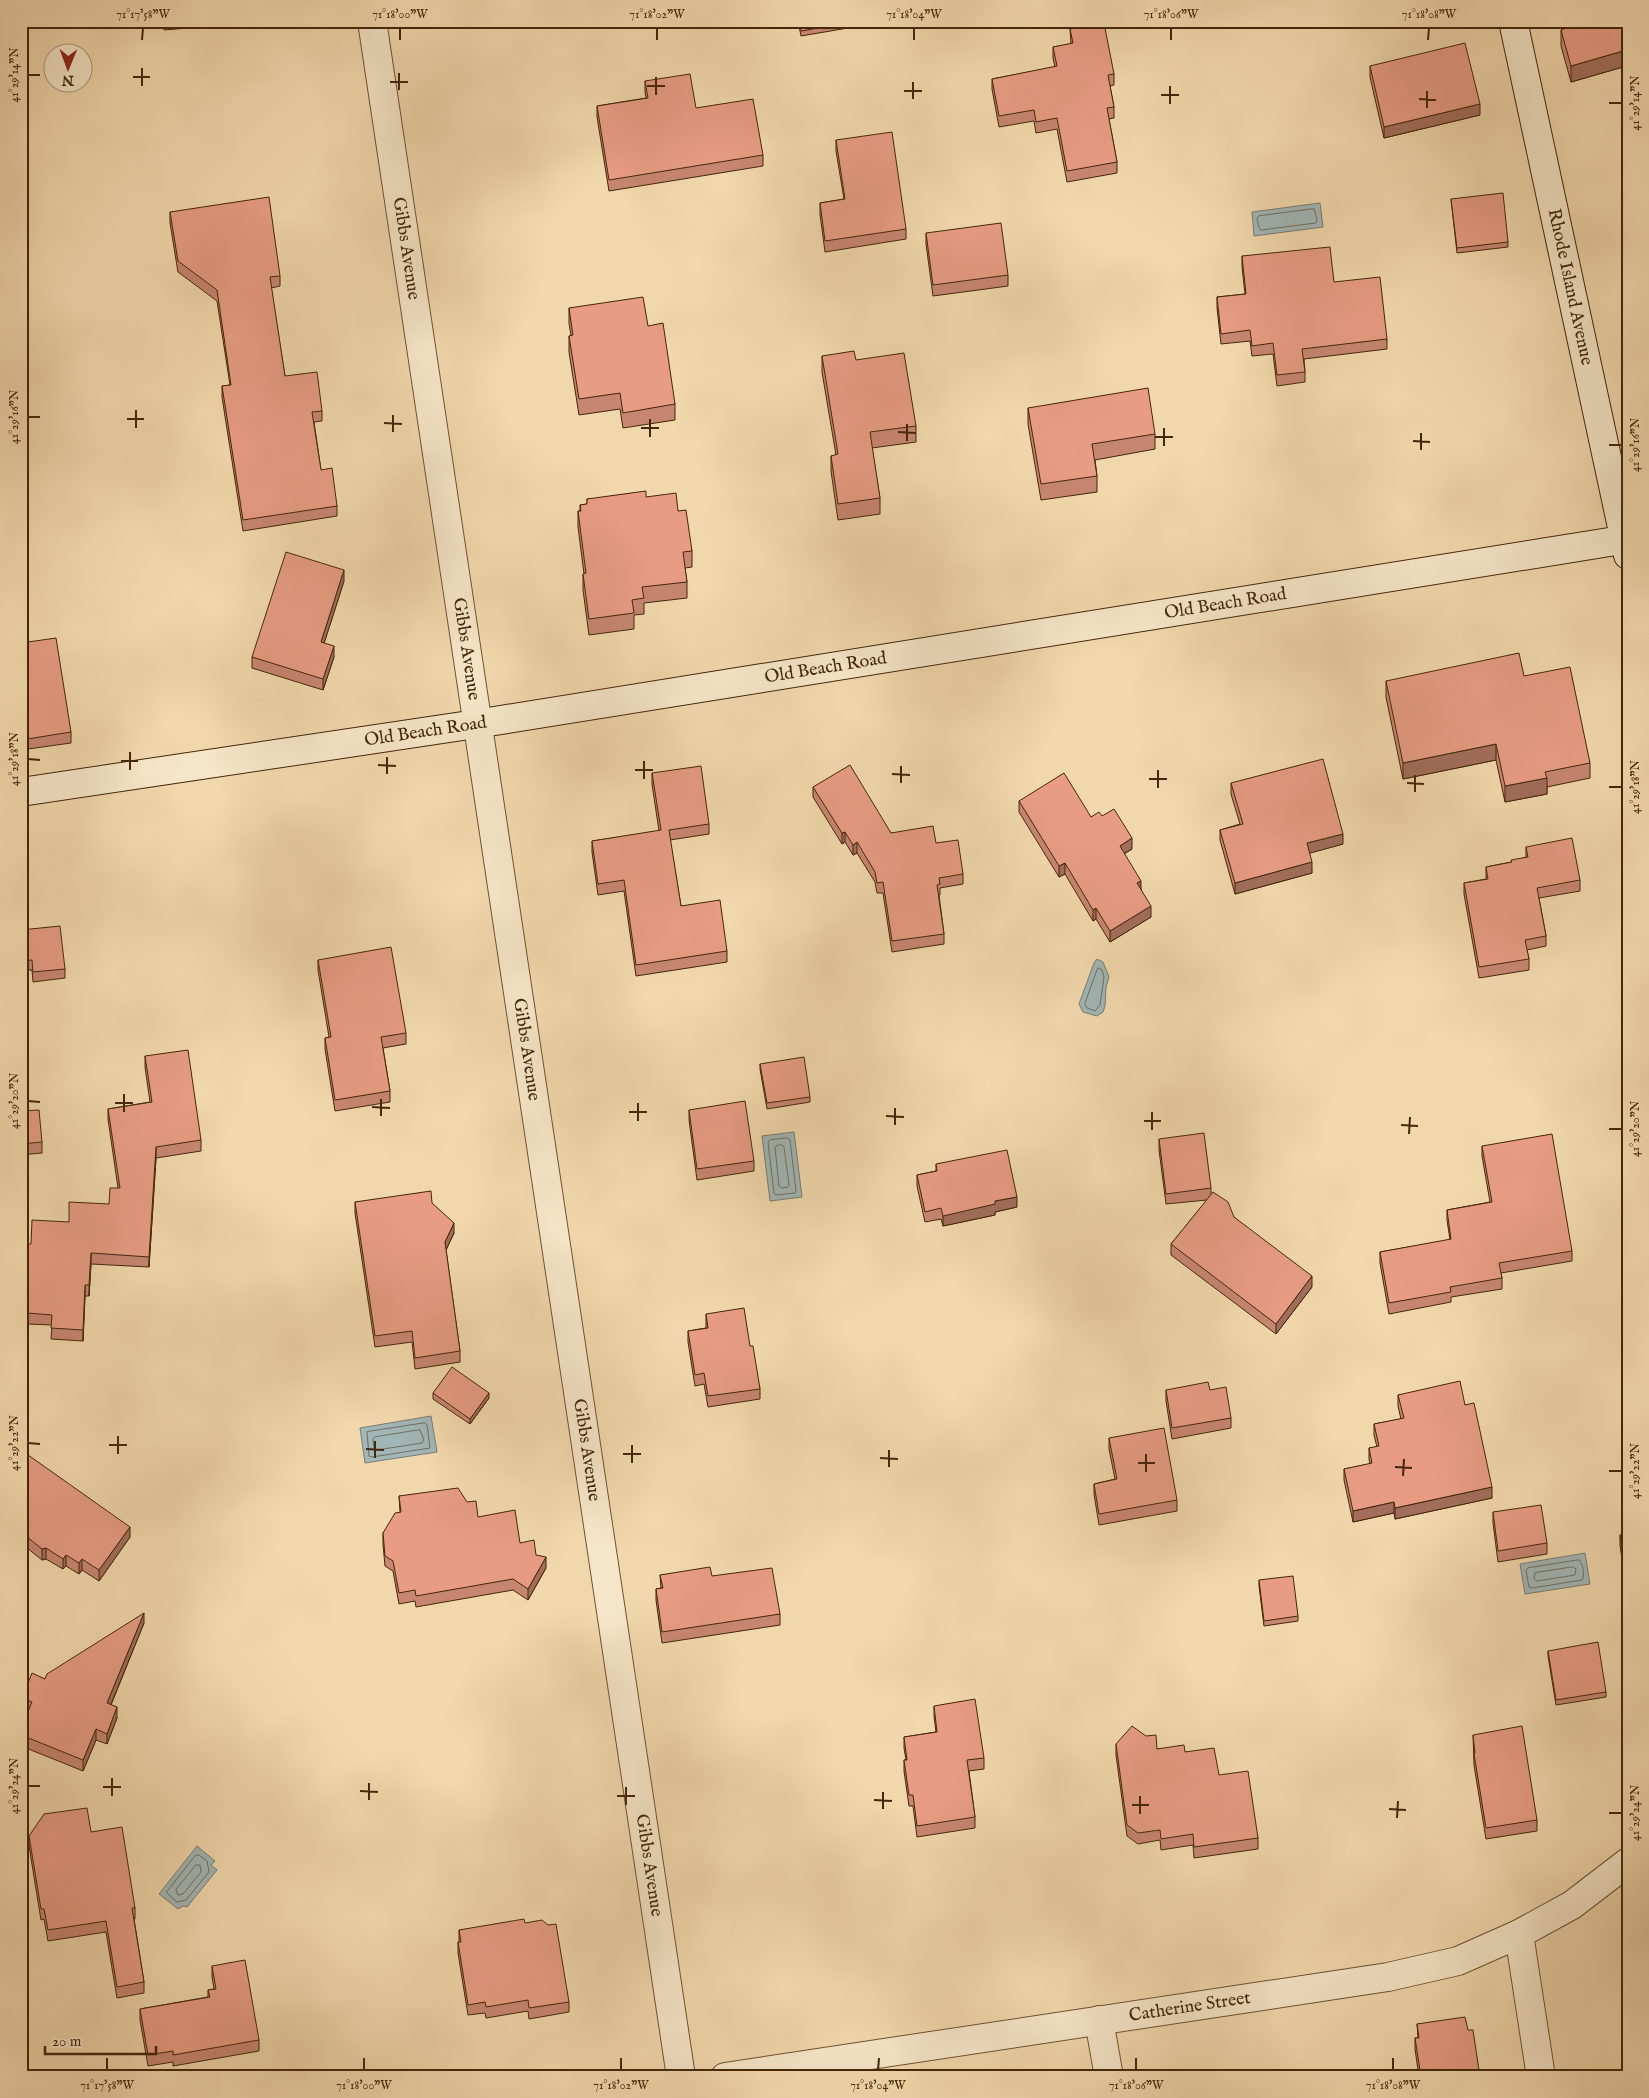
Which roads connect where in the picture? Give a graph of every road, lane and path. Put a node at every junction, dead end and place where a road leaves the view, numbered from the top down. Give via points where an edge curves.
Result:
1 (372, 21) edge
2 (1513, 21) edge
3 (1627, 544) edge
4 (476, 724) junction
5 (21, 792) edge
6 (1628, 1862) edge
7 (1519, 1934) junction
8 (1099, 2020) junction
9 (681, 2077) edge
10 (725, 2077) edge
11 (1108, 2077) edge
12 (1541, 2077) edge

1 - 4 street, Gibbs Avenue
2 - 3 street, Rhode Island Avenue
3 - 4 street, Old Beach Road
4 - 5 street, Old Beach Road
4 - 9 street, Gibbs Avenue
6 - 7 street, Catherine Street via 1572,1905
7 - 8 street, Catherine Street via 1458,1961 1388,1977
7 - 12 street
8 - 10 street, Catherine Street
8 - 11 street

